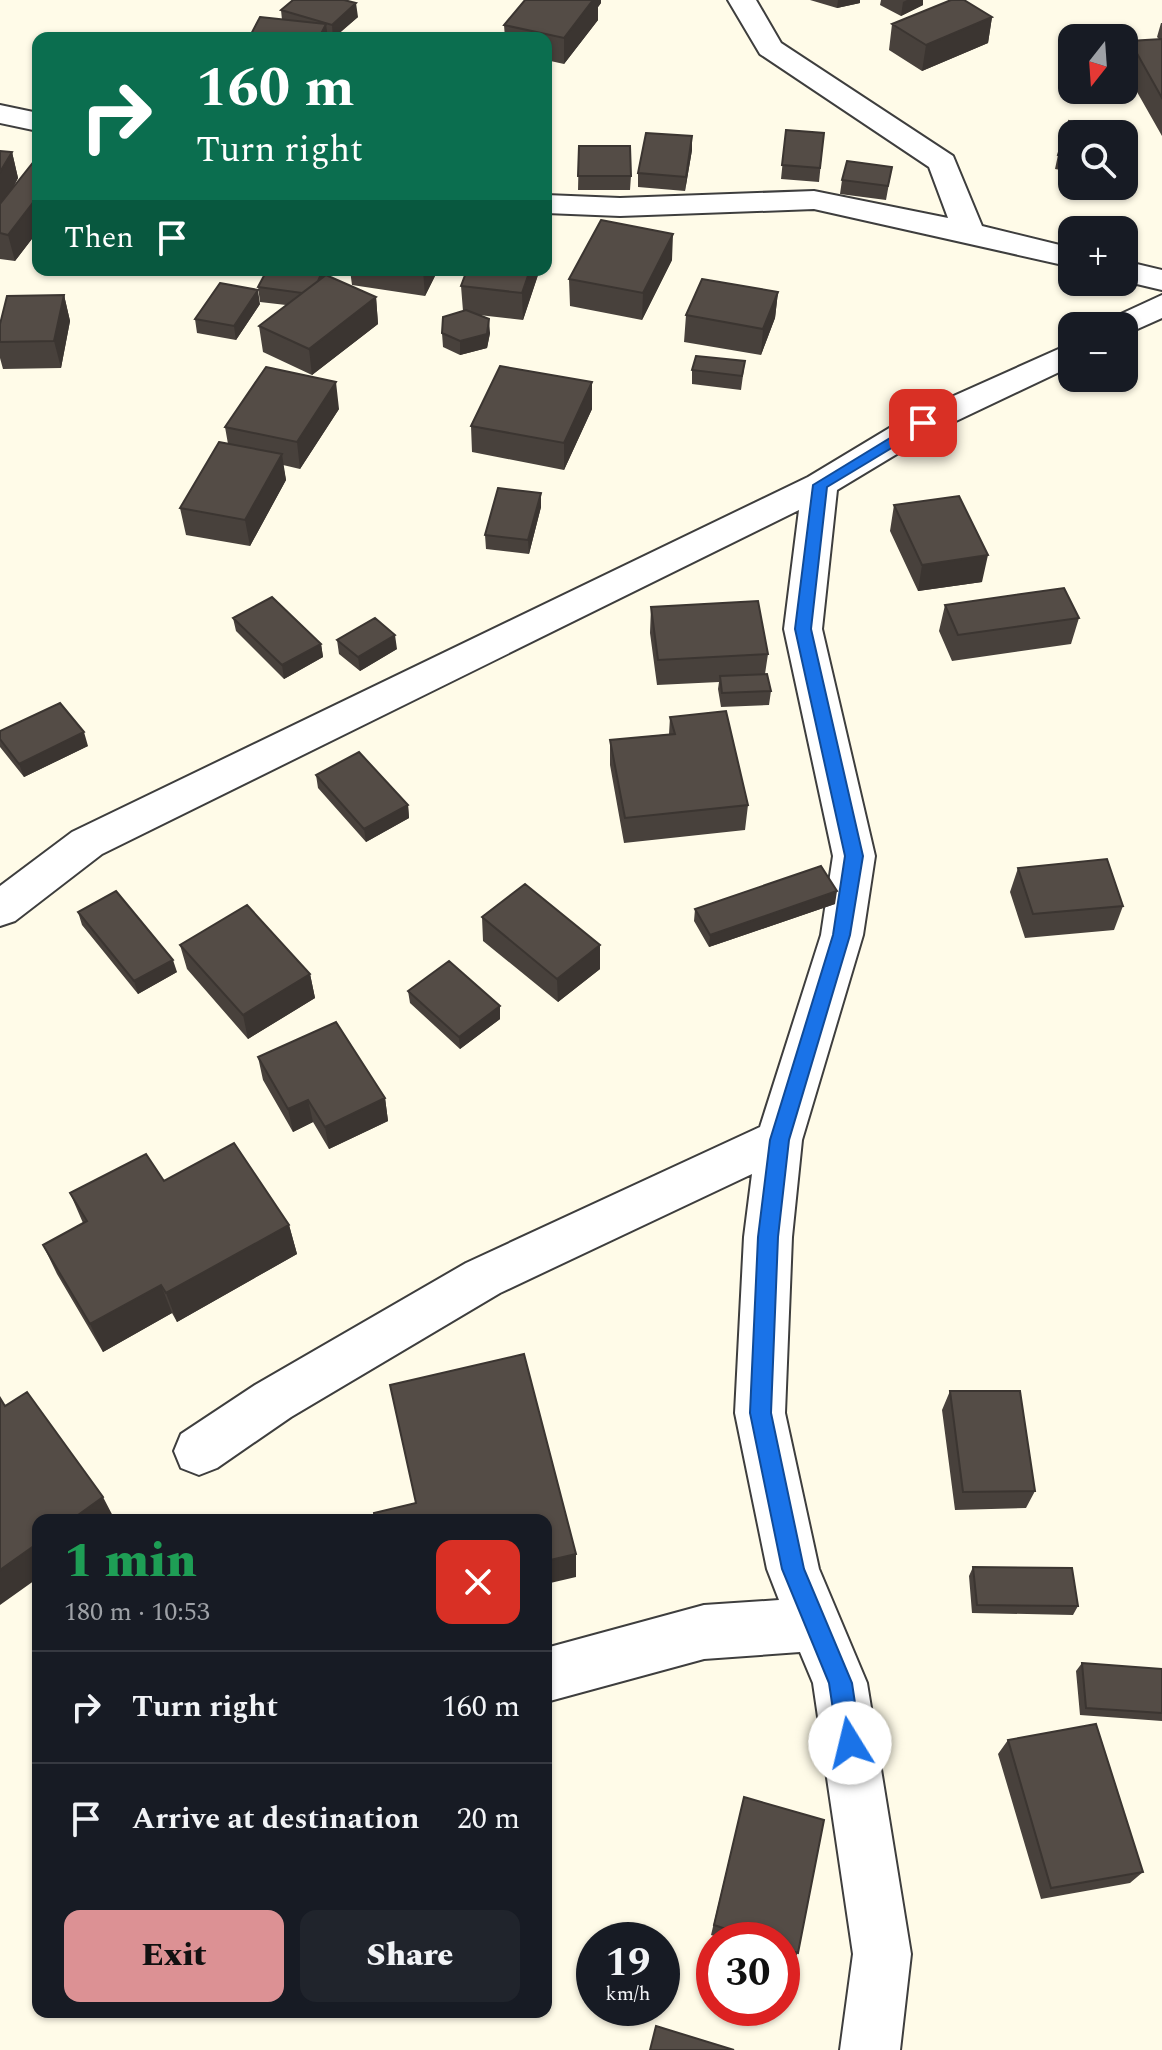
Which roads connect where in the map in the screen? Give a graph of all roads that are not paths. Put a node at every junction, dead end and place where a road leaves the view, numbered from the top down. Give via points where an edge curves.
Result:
1 (742, 0) edge
2 (0, 114) edge
3 (32, 121) edge
4 (552, 204) edge
5 (969, 232) junction
6 (1058, 254) edge
7 (1138, 274) edge
8 (1162, 280) edge
9 (1162, 305) edge
10 (1138, 318) edge
11 (1058, 360) edge
12 (820, 485) junction
13 (0, 909) edge
14 (779, 1140) junction
15 (199, 1451) dead end
16 (815, 1624) junction
17 (552, 1673) edge
18 (870, 2050) edge

1 - 5 street via 770,48 942,162
2 - 3 street
4 - 5 street via 814,200
5 - 6 street
7 - 8 street
9 - 10 street
11 - 12 street via 923,423
12 - 13 street via 87,843
12 - 14 street via 803,629 854,856 842,935
14 - 15 street via 483,1278 273,1401
14 - 16 street via 768,1237 760,1413 793,1569
16 - 17 street via 704,1632
16 - 18 street via 840,1683 882,1954

